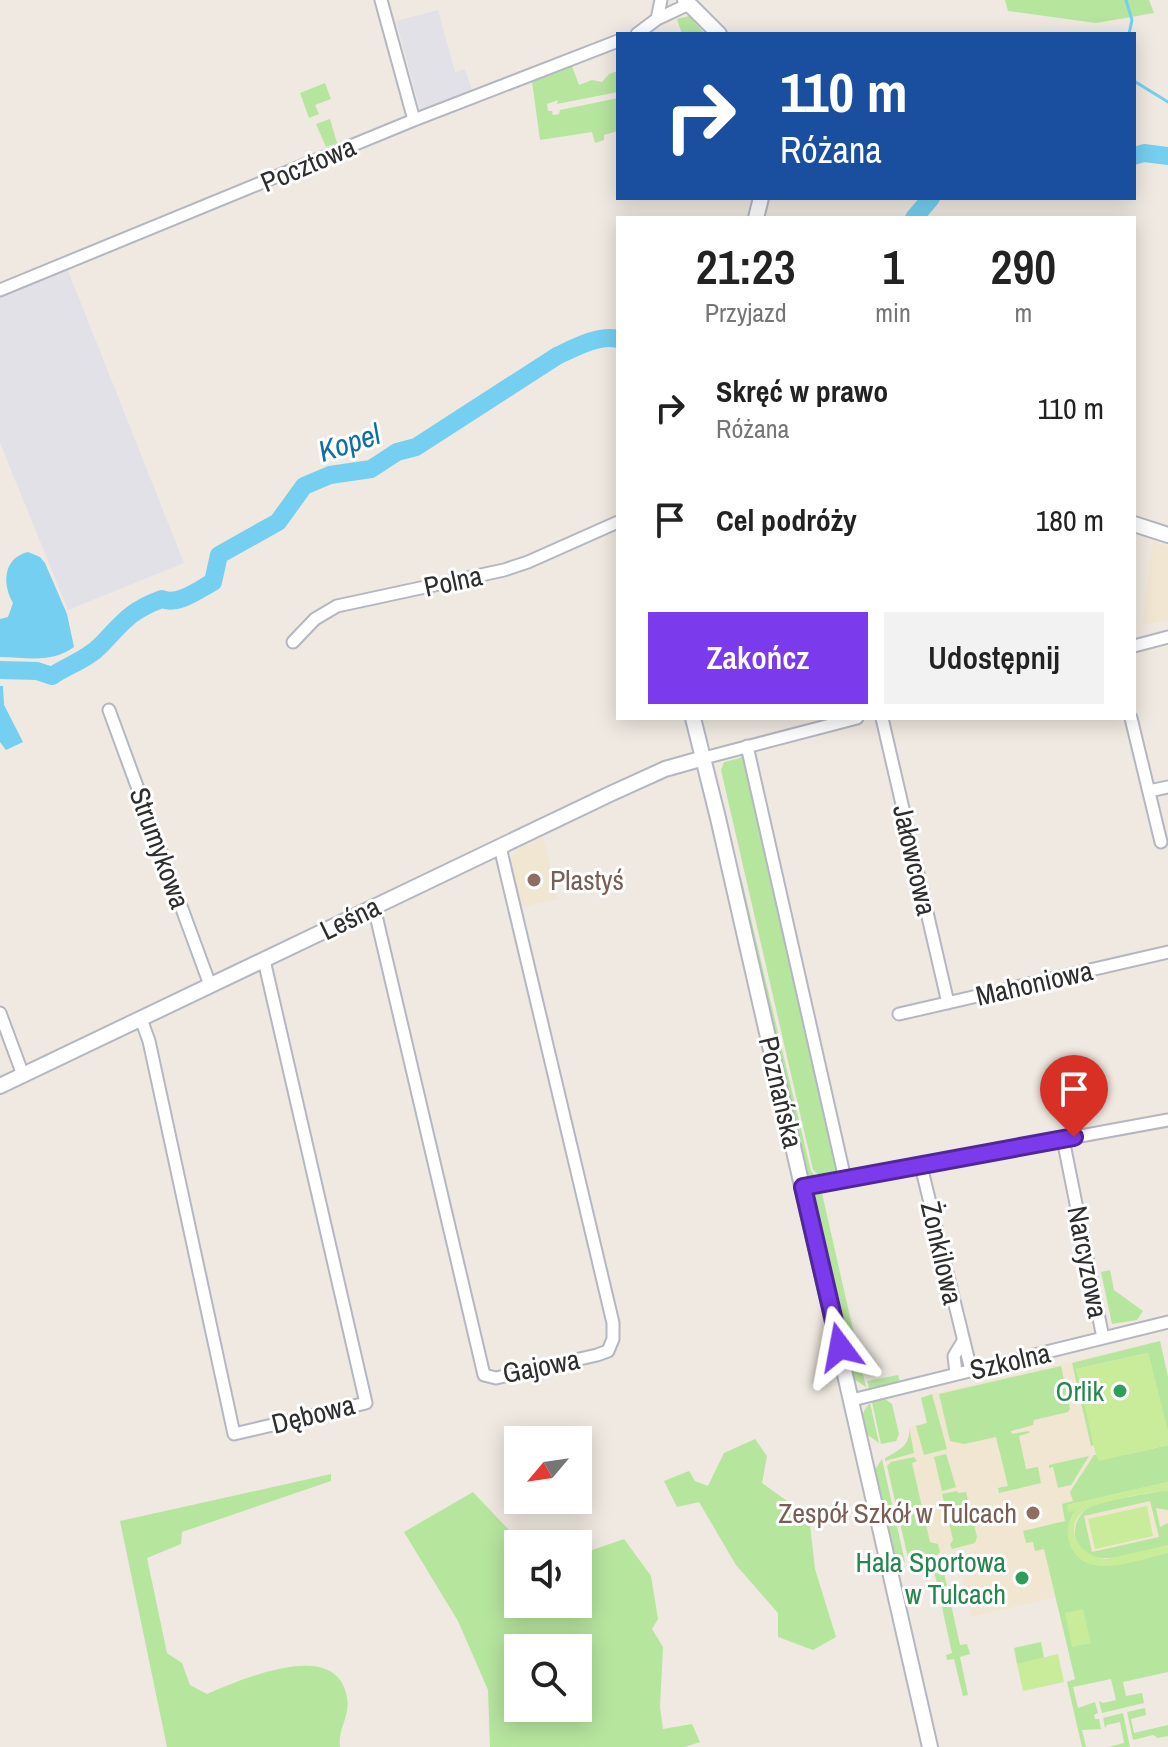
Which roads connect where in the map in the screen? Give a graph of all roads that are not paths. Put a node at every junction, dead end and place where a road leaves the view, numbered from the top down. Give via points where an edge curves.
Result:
1 (381, 0) edge
2 (661, 0) edge
3 (687, 2) edge
4 (657, 19) junction
5 (640, 32) edge
6 (717, 32) edge
7 (616, 42) edge
8 (414, 120) junction
9 (0, 290) edge
10 (616, 523) edge
11 (1136, 525) edge
12 (1168, 535) edge
13 (1168, 637) edge
14 (293, 642) dead end
15 (1136, 645) edge
16 (109, 710) dead end
17 (694, 720) edge
18 (849, 720) edge
19 (882, 720) edge
20 (1131, 720) edge
21 (747, 746) junction
22 (704, 758) junction
23 (1168, 787) edge
24 (1149, 791) junction
25 (1161, 842) dead end
26 (500, 847) junction
27 (374, 907) junction
28 (1168, 952) edge
29 (264, 960) junction
30 (210, 985) junction
31 (948, 1003) junction
32 (0, 1013) edge
33 (899, 1014) dead end
34 (141, 1019) junction
35 (23, 1075) junction
36 (0, 1086) edge
37 (1168, 1120) edge
38 (1063, 1139) junction
39 (921, 1166) junction
40 (845, 1179) junction
41 (803, 1187) junction
42 (1168, 1322) edge
43 (1103, 1338) junction
44 (963, 1341) junction
45 (971, 1370) junction
46 (956, 1373) junction
47 (852, 1400) junction
48 (930, 1747) edge

1 - 8 street
2 - 4 street
3 - 4 street
3 - 6 street
4 - 5 street
7 - 8 street, Pocztowa
8 - 9 street, Pocztowa
10 - 14 street, Polna via 504,570 337,606
11 - 12 street
13 - 15 street
16 - 30 street, Strumykowa
17 - 22 street, Poznańska
18 - 21 street
19 - 31 street, Jałowcowa
20 - 24 street
21 - 22 street
21 - 40 street, Poznańska
22 - 26 street, Leśna via 665,769
22 - 41 street, Poznańska
23 - 24 street
24 - 25 street
26 - 27 street, Leśna
26 - 27 street, Gajowa via 613,1323 608,1351 496,1378 484,1375
27 - 29 street, Leśna
28 - 31 street, Mahoniowa
29 - 30 street, Leśna
29 - 34 street, Dębowa via 366,1403 234,1434
30 - 34 street, Leśna
31 - 33 street, Mahoniowa
32 - 35 street
34 - 35 street, Leśna
35 - 36 street, Leśna
37 - 38 street
38 - 39 street
38 - 43 street, Narcyzowa
39 - 40 street
39 - 44 street, Żonkilowa
40 - 41 street
41 - 47 street, Poznańska
42 - 43 street, Szkolna
43 - 45 street, Szkolna
44 - 45 street, Żonkilowa
44 - 46 street, Żonkilowa via 954,1356
45 - 46 street, Szkolna
46 - 47 street, Szkolna
47 - 48 street, Poznańska

